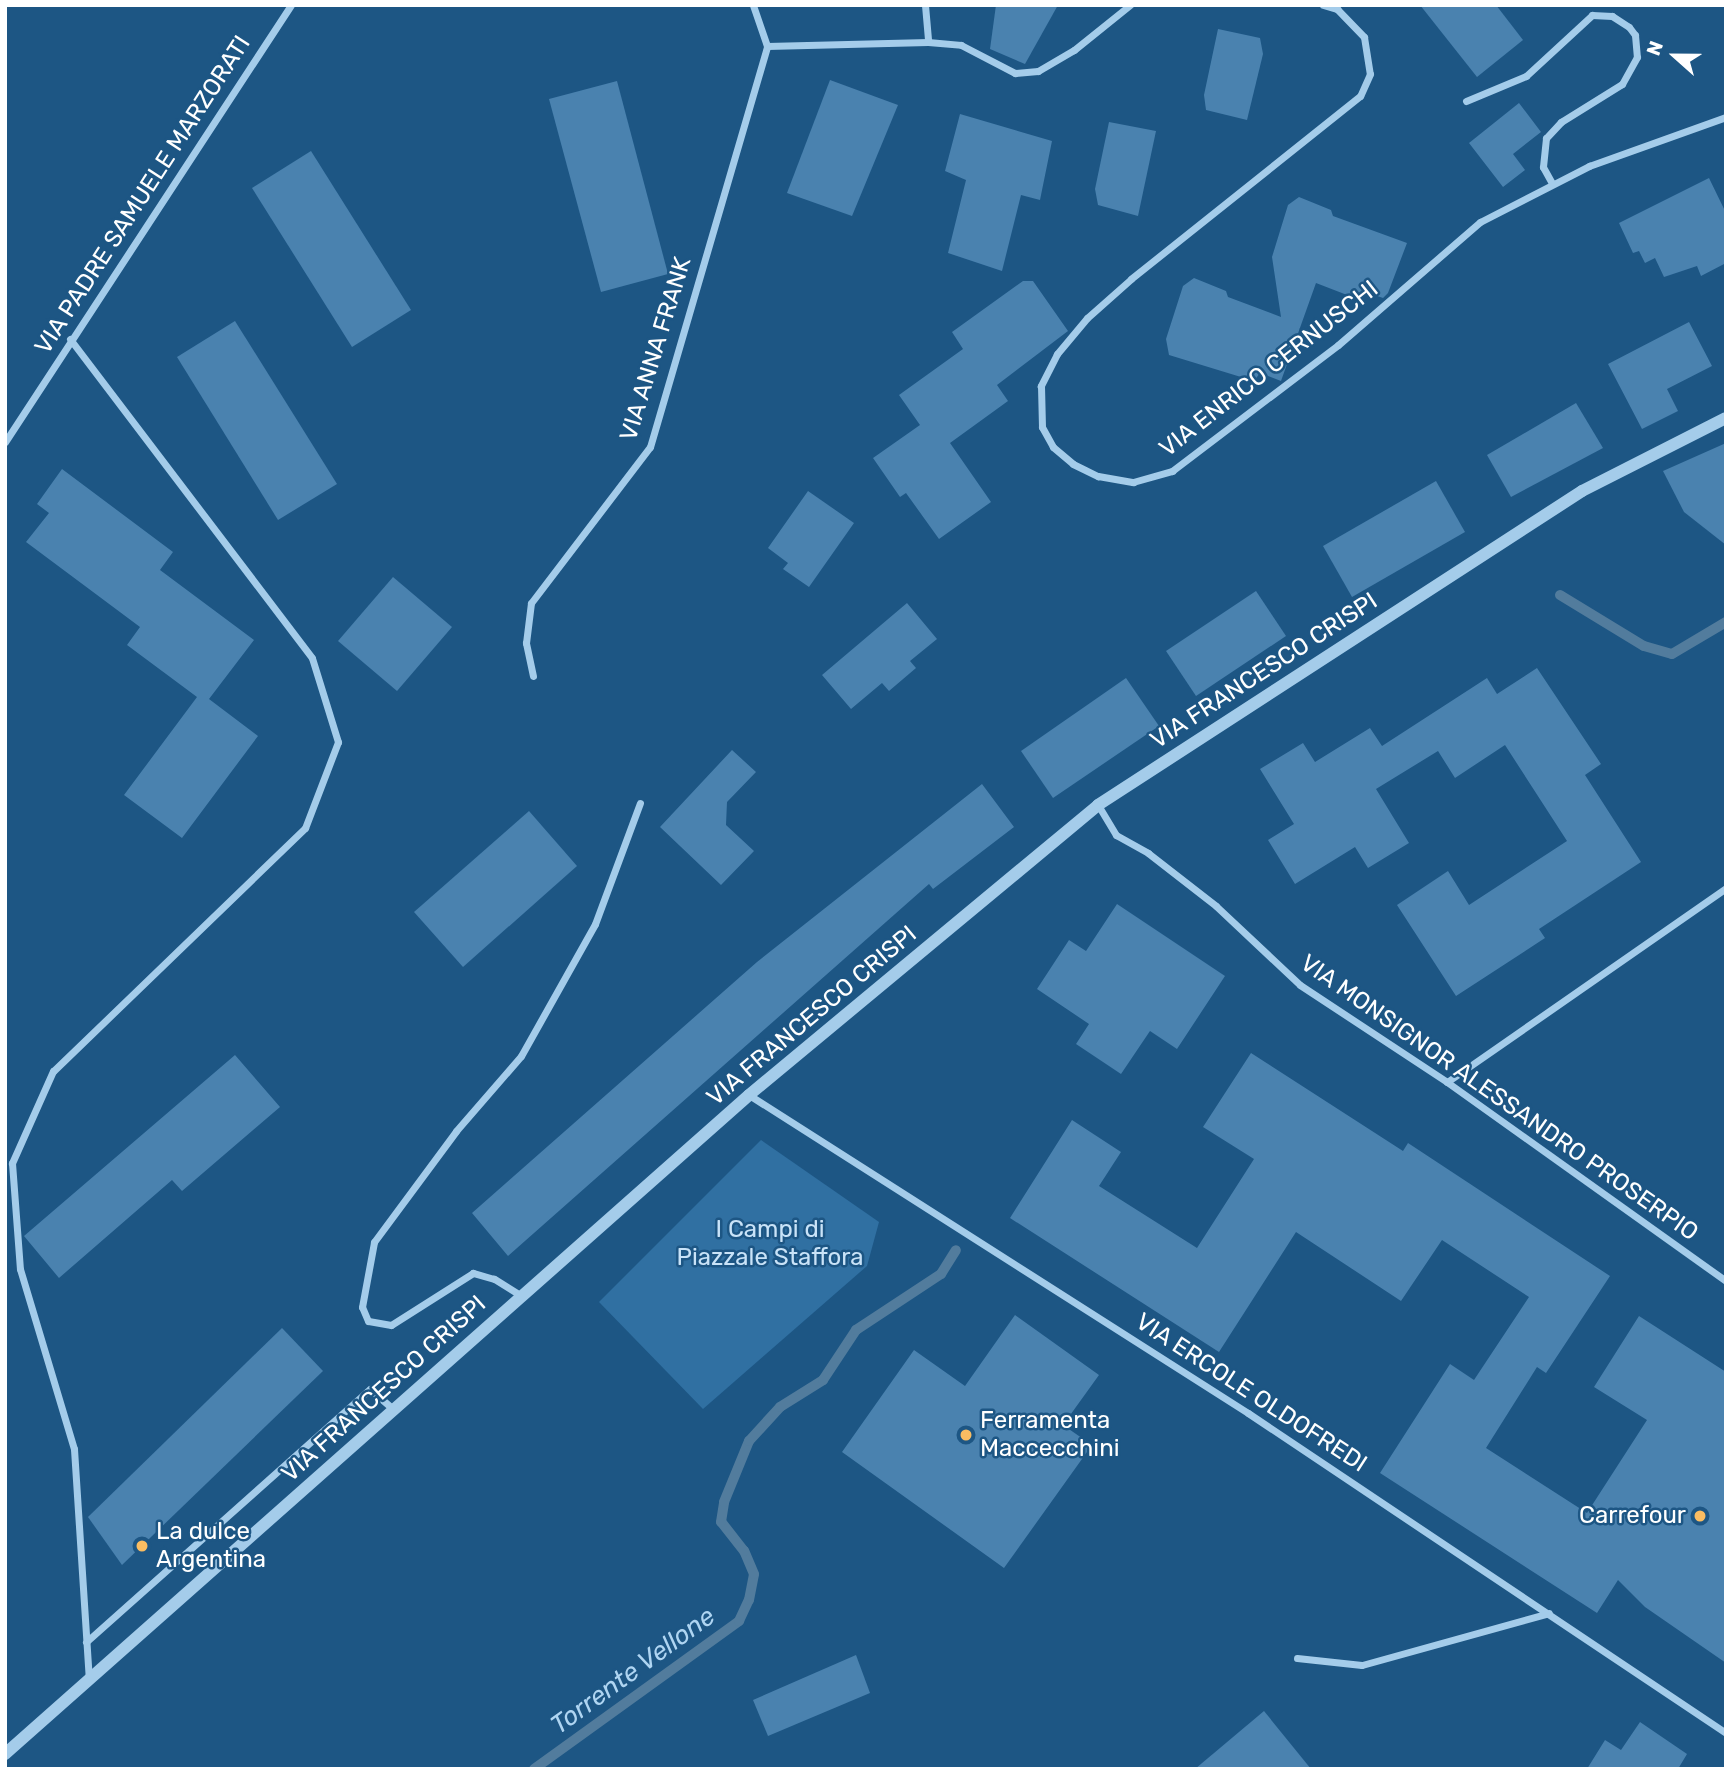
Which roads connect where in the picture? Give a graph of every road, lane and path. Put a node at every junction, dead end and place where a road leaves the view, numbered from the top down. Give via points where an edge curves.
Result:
1 (291, 5) edge
2 (753, 5) edge
3 (925, 5) edge
4 (1130, 5) edge
5 (1323, 5) edge
6 (928, 42) junction
7 (767, 46) junction
8 (1466, 101) dead end
9 (1726, 117) edge
10 (1552, 183) junction
11 (70, 339) junction
12 (1726, 418) edge
13 (5, 442) edge
14 (533, 677) dead end
15 (640, 803) dead end
16 (1098, 805) junction
17 (1726, 888) edge
18 (1447, 1082) junction
19 (749, 1095) junction
20 (1726, 1281) edge
21 (520, 1295) junction
22 (394, 1410) junction
23 (1549, 1613) junction
24 (86, 1642) junction
25 (1297, 1658) dead end
26 (89, 1680) junction
27 (1726, 1733) edge
28 (5, 1754) edge

1 - 11 street, VIA PADRE SAMUELE MARZORATI
2 - 7 street
3 - 6 street
4 - 6 street via 1074,50 1038,71 1015,73 961,46
5 - 10 street, VIA ENRICO CERNUSCHI via 1337,9 1364,37 1370,74 1360,96 1131,279 1069,338 1048,370 1038,402 1042,427 1053,447 1073,464 1106,478 1133,482 1172,471 1338,345 1470,230
6 - 7 street
7 - 14 street, VIA ANNA FRANK via 650,447 531,603 527,643
8 - 10 street via 1496,92 1534,71 1592,15 1612,16 1629,27 1638,46 1637,57 1622,84 1561,121 1546,138 1542,167
9 - 10 street, VIA ENRICO CERNUSCHI via 1672,133
11 - 13 street, VIA PADRE SAMUELE MARZORATI
11 - 24 street via 312,658 338,742 304,828 53,1071 12,1163 20,1269 74,1449
12 - 16 street, VIA FRANCESCO CRISPI via 1582,491
15 - 21 street via 595,924 521,1056 456,1131 373,1242 362,1307 368,1321 391,1325 472,1273 494,1279
16 - 18 street, VIA MONSIGNOR ALESSANDRO PROSERPIO via 1116,835 1148,853 1216,906 1300,985
16 - 19 street, VIA FRANCESCO CRISPI
17 - 18 street
18 - 20 street, VIA MONSIGNOR ALESSANDRO PROSERPIO
19 - 21 street, VIA FRANCESCO CRISPI
19 - 23 street, VIA ERCOLE OLDOFREDI via 1248,1413
21 - 22 street, VIA FRANCESCO CRISPI
22 - 24 street via 370,1389
22 - 26 street, VIA FRANCESCO CRISPI
23 - 25 street via 1362,1665
23 - 27 street, VIA ERCOLE OLDOFREDI
24 - 26 street
26 - 28 street, VIA FRANCESCO CRISPI

